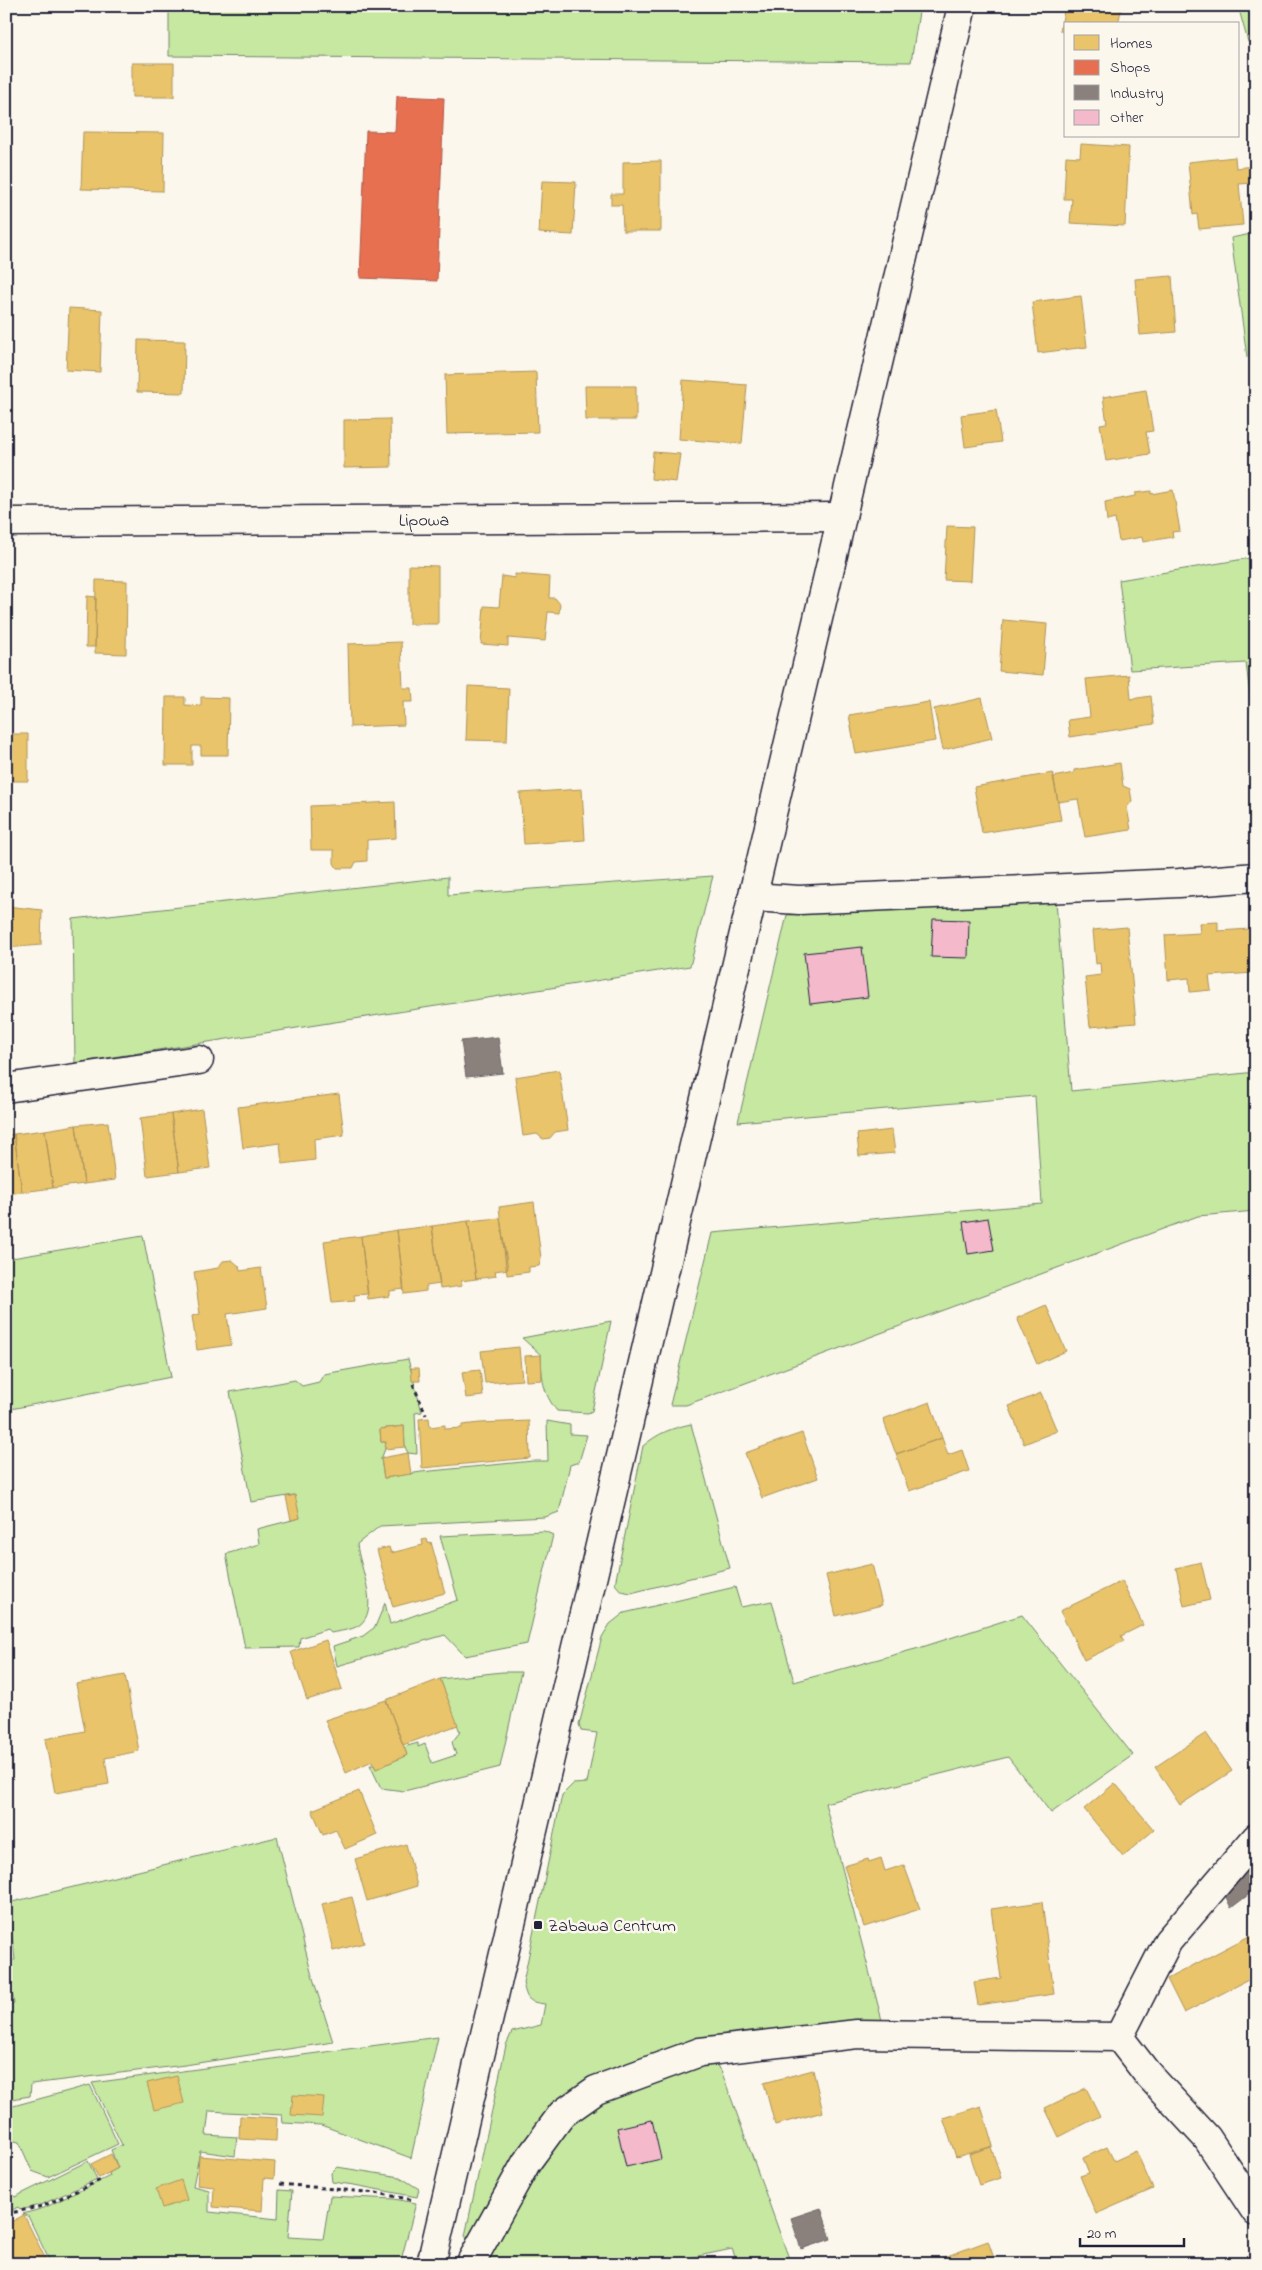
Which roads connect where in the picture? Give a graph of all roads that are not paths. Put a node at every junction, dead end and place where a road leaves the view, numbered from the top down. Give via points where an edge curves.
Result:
1 (962, 6) edge
2 (842, 518) junction
3 (6, 522) edge
4 (1256, 877) edge
5 (753, 897) junction
6 (199, 1060) dead end
7 (6, 1088) edge
8 (1256, 1838) edge
9 (1119, 2037) junction
10 (1256, 2212) edge
11 (431, 2264) edge
12 (470, 2264) edge

1 - 2 street
2 - 3 street, Lipowa
2 - 5 street
4 - 5 street via 1169,884 809,900
5 - 11 street
6 - 7 street
8 - 9 street via 1168,1941
9 - 10 street via 1146,2072 1207,2138
9 - 12 street via 857,2034 700,2052 596,2090 562,2114 526,2163

